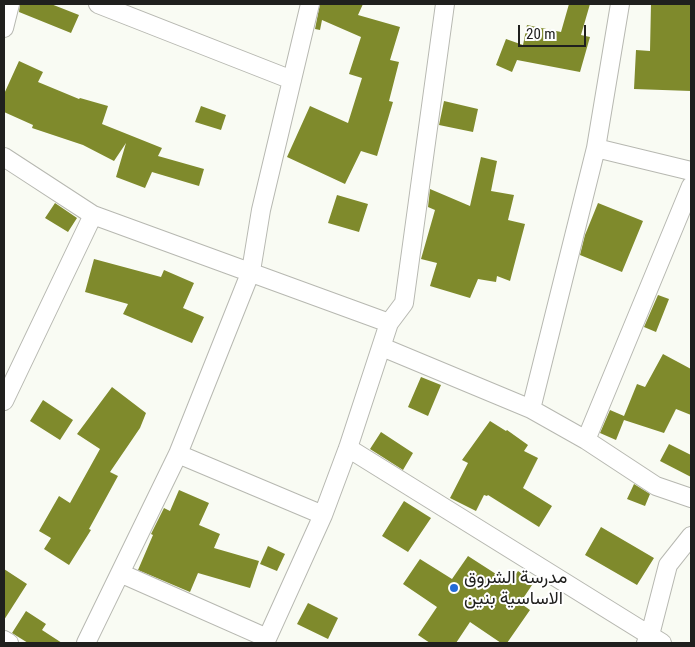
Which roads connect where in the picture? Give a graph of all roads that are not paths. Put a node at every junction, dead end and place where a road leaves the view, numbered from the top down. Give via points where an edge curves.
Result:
1 (10, 4) edge
2 (98, 4) edge
3 (310, 4) edge
4 (445, 4) edge
5 (620, 4) edge
6 (4, 28) edge
7 (292, 80) junction
8 (596, 148) junction
9 (4, 158) edge
10 (691, 171) edge
11 (691, 186) edge
12 (93, 215) junction
13 (251, 272) junction
14 (389, 323) junction
15 (382, 347) junction
16 (4, 401) edge
17 (531, 408) junction
18 (586, 440) junction
19 (348, 448) junction
20 (178, 454) junction
21 (691, 498) edge
22 (323, 515) junction
23 (691, 536) edge
24 (120, 573) junction
25 (4, 640) edge
26 (266, 640) edge
27 (653, 640) edge
28 (9, 643) edge
29 (86, 643) edge

1 - 6 street
2 - 7 street
3 - 7 street
4 - 14 street via 404,303
5 - 8 street
7 - 13 street via 261,210
8 - 10 street
8 - 17 street
9 - 12 street
11 - 18 street
12 - 13 street
12 - 16 street
13 - 14 street
13 - 20 street
14 - 15 street
15 - 17 street
15 - 19 street
17 - 18 street
18 - 21 street via 656,486
19 - 22 street
19 - 27 street
20 - 22 street
20 - 24 street
22 - 26 street
23 - 27 street via 668,565
24 - 26 street
24 - 29 street
25 - 28 street

